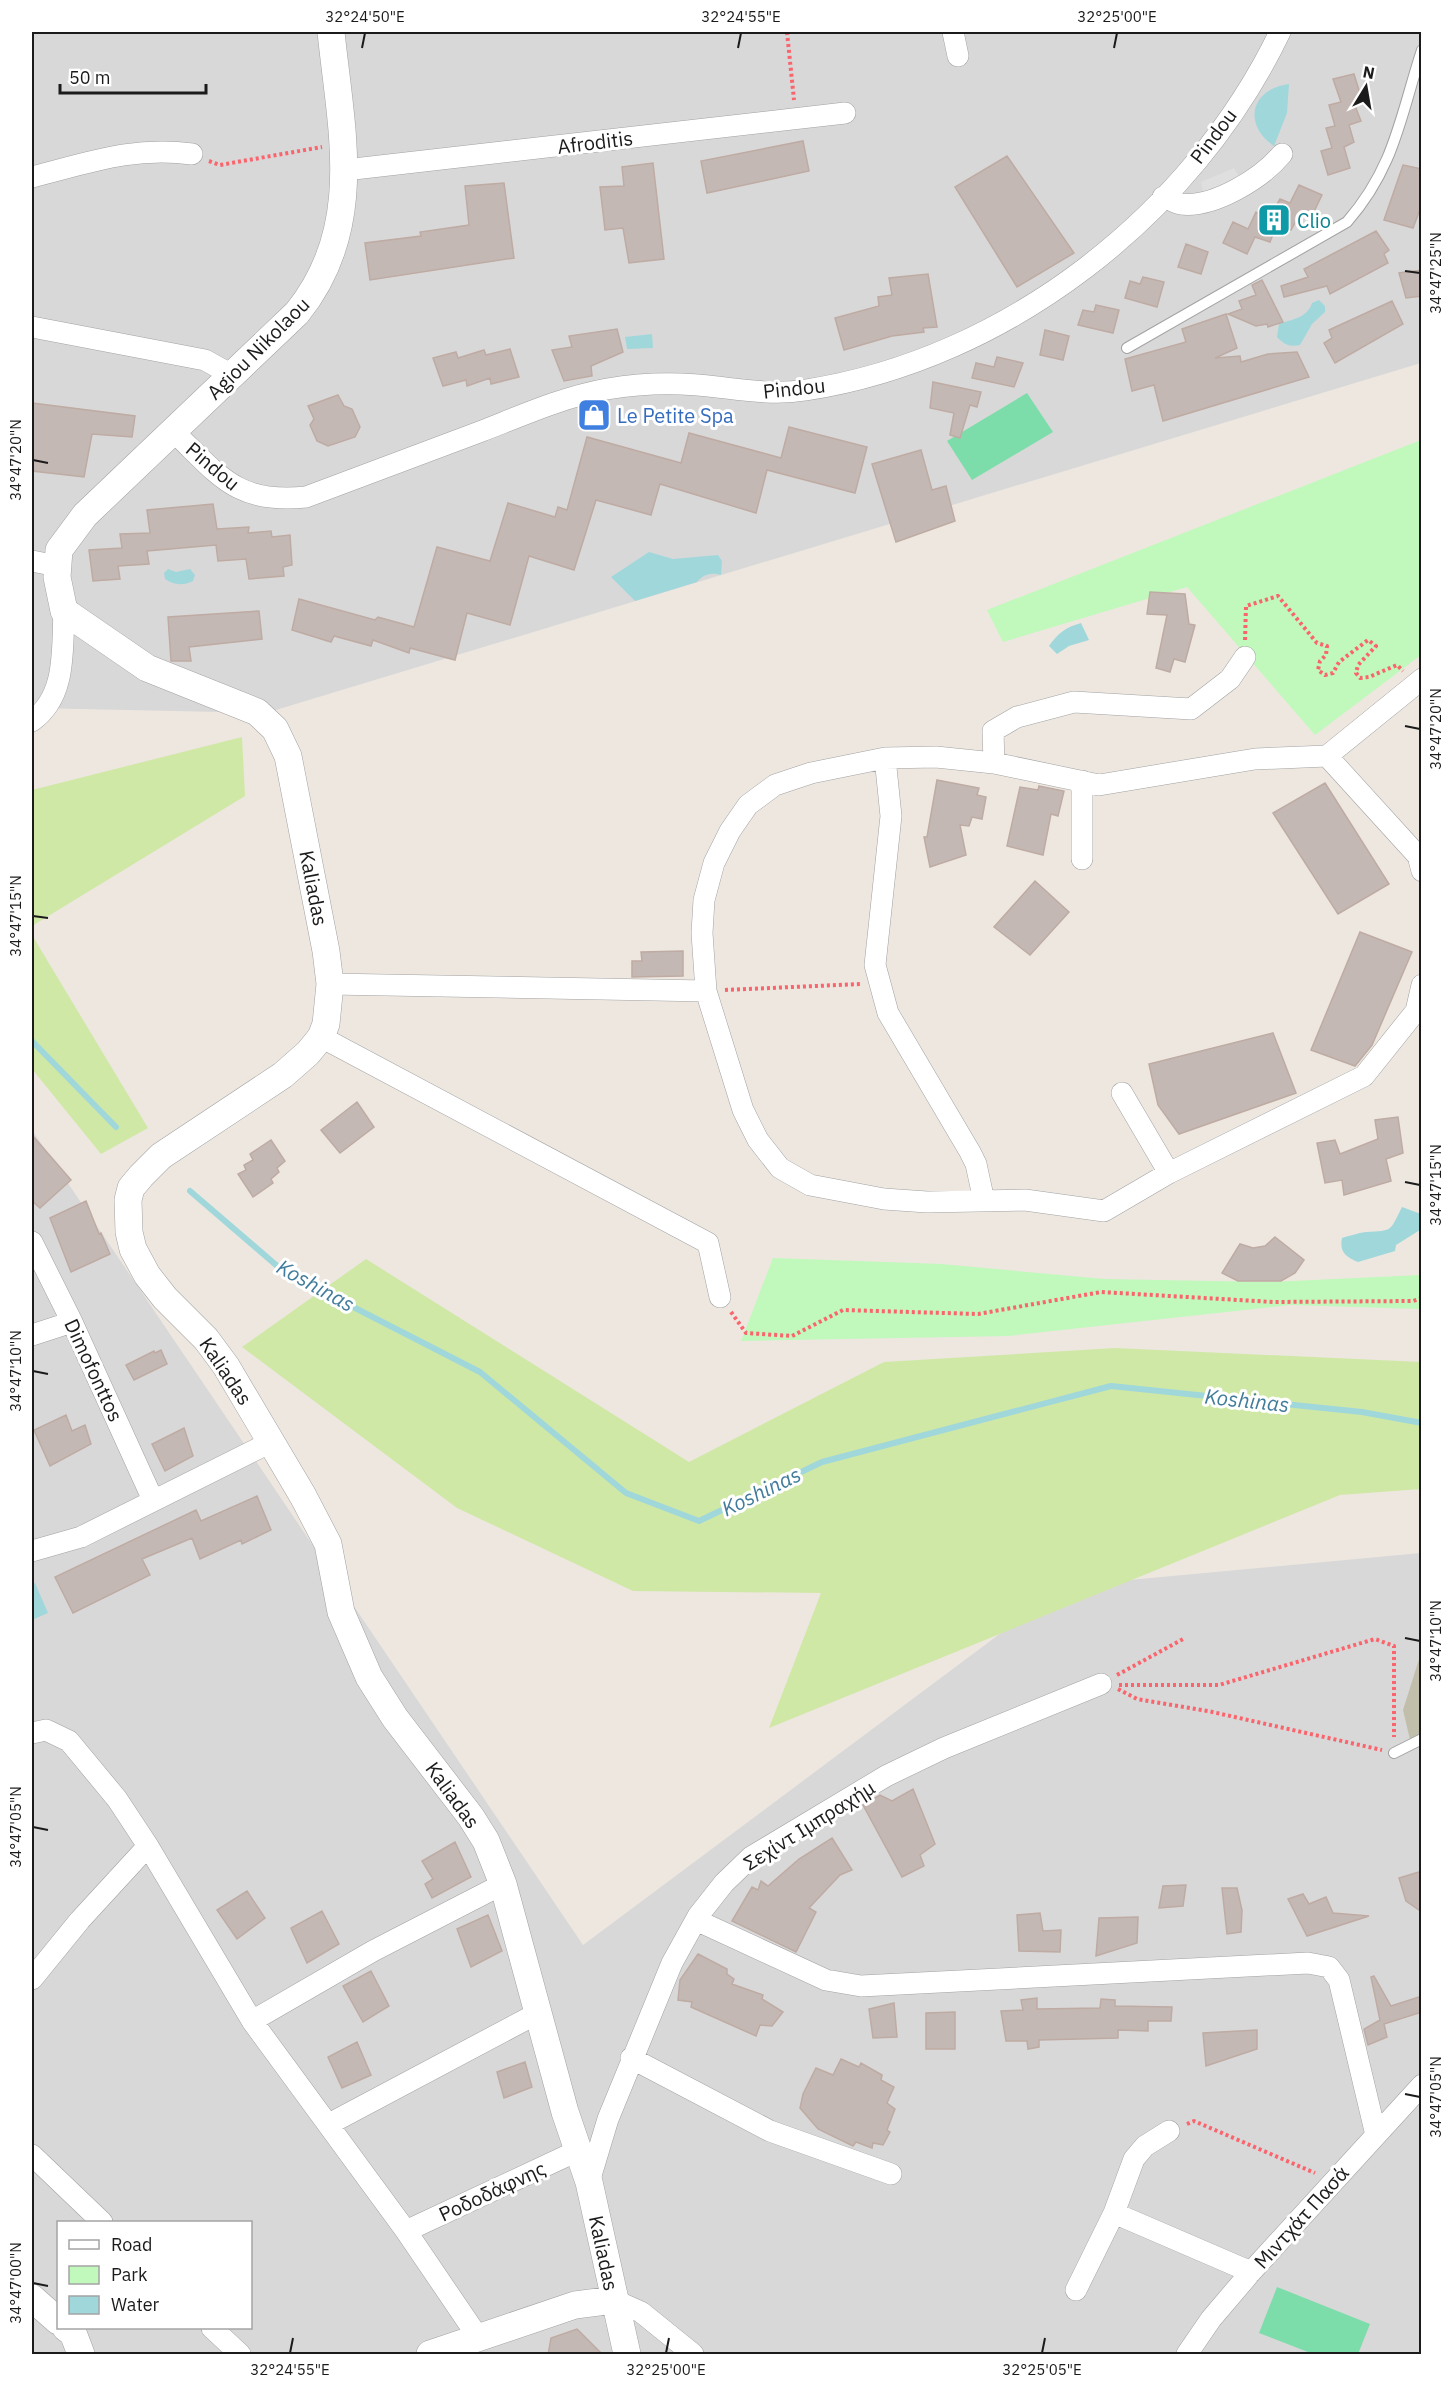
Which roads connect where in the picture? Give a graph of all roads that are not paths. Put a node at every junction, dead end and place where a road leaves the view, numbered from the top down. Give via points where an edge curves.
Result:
1 (331, 32) edge
2 (953, 32) edge
3 (1280, 32) edge
4 (1422, 50) edge
5 (958, 56) dead end
6 (845, 113) dead end
7 (192, 154) road end
8 (1282, 154) dead end
9 (345, 170) junction
10 (32, 177) edge
11 (1163, 197) junction
12 (32, 327) edge
13 (1128, 348) dead end
14 (232, 375) junction
15 (174, 432) junction
16 (44, 564) edge
17 (64, 611) junction
18 (1245, 657) road end
19 (1418, 682) edge
20 (32, 721) edge
21 (1327, 756) junction
22 (885, 758) junction
23 (994, 763) junction
24 (1082, 781) junction
25 (1082, 859) dead end
26 (1422, 871) edge
27 (330, 984) junction
28 (1422, 985) edge
29 (706, 991) junction
30 (1419, 1011) edge
31 (321, 1037) junction
32 (1122, 1093) dead end
33 (1169, 1173) junction
34 (984, 1201) junction
35 (32, 1242) edge
36 (720, 1297) road end
37 (72, 1322) junction
38 (32, 1335) edge
39 (271, 1442) junction
40 (153, 1500) junction
41 (32, 1551) edge
42 (1101, 1684) road end
43 (32, 1733) edge
44 (1422, 1738) edge
45 (1394, 1753) road end
46 (148, 1846) junction
47 (503, 1884) junction
48 (696, 1920) junction
49 (32, 1978) edge
50 (538, 2013) junction
51 (252, 2020) junction
52 (631, 2058) junction
53 (1422, 2085) edge
54 (329, 2124) junction
55 (1169, 2130) road end
56 (1376, 2135) junction
57 (577, 2151) junction
58 (32, 2155) edge
59 (891, 2174) dead end
60 (590, 2182) junction
61 (1114, 2213) junction
62 (100, 2221) edge
63 (406, 2231) junction
64 (1251, 2272) junction
65 (1076, 2290) dead end
66 (32, 2298) edge
67 (614, 2300) junction
68 (57, 2320) edge
69 (67, 2329) edge
70 (213, 2329) edge
71 (478, 2337) junction
72 (81, 2355) edge
73 (240, 2355) edge
74 (430, 2355) edge
75 (627, 2355) edge
76 (693, 2355) edge
77 (1187, 2355) edge

1 - 9 street, Agiou Nikolaou
2 - 5 street
3 - 11 street, Pindou via 1235,108
4 - 13 lane via 1386,166 1364,203 1347,222
6 - 9 street, Afroditis
7 - 10 street via 149,150 127,153
8 - 11 street via 1260,174 1224,195 1181,204
9 - 14 street, Agiou Nikolaou via 340,224 320,279 297,312
11 - 15 street, Pindou via 1092,263 1047,295 938,354 838,384 761,393 648,384 577,395 306,497 281,499 245,493 226,481
12 - 14 street via 205,360
14 - 15 street, Agiou Nikolaou
15 - 16 street, Agiou Nikolaou via 85,515
16 - 17 street, Agiou Nikolaou
17 - 20 street via 55,692 48,706
17 - 27 street, Kaliadas via 147,668 246,706 275,729 288,756
18 - 23 street via 1230,679 1191,709 1074,702 1017,717 993,731
19 - 21 street
21 - 24 street via 1255,759 1099,785
21 - 26 street via 1418,856
22 - 23 street via 936,757
22 - 29 street via 811,773 775,785 748,805 714,862 704,900
22 - 34 street via 891,816 875,965 888,1012 976,1164
23 - 24 street
24 - 25 street
27 - 29 street
27 - 31 street, Kaliadas via 330,1006
28 - 30 street
29 - 34 street via 743,1110 758,1140 780,1167 810,1185 843,1193 927,1202
30 - 33 street via 1364,1077
31 - 36 street via 708,1243
31 - 39 street, Kaliadas via 283,1075 161,1156 131,1188 128,1200 133,1249 147,1275 226,1366
32 - 33 street
33 - 34 street via 1104,1211 1025,1200
35 - 37 street, Dimofonttos
37 - 38 street
37 - 40 street, Dimofonttos
39 - 40 street
39 - 47 street, Kaliadas via 328,1544 341,1612 369,1677 395,1718 471,1817 486,1841
40 - 41 street via 81,1537
42 - 48 street, Σεχίντ Ιμπραχήμ via 886,1776 751,1857 724,1883
43 - 46 street via 46,1730 69,1741 117,1799
44 - 45 lane
46 - 49 street
46 - 51 street
47 - 50 street, Kaliadas
47 - 51 street via 373,1951
48 - 52 street, Σεχίντ Ιμπραχήμ via 672,1963
48 - 56 street via 826,1980 861,1986 1308,1963 1329,1967 1340,1980
50 - 54 street
50 - 57 street, Kaliadas
51 - 54 street
52 - 59 street via 770,2131
52 - 60 street, Σεχίντ Ιμπραχήμ
53 - 56 street, Μιντχάτ Πασά
54 - 63 street
55 - 61 street via 1134,2159
56 - 64 street, Μιντχάτ Πασά
57 - 60 street, Kaliadas
57 - 63 street, Ροδοδάφνης
58 - 62 street
60 - 67 street, Kaliadas
61 - 64 street
61 - 65 street
63 - 71 street
64 - 77 street, Μιντχάτ Πασά
66 - 68 street
67 - 71 street via 575,2305
67 - 75 street, Kaliadas
67 - 76 street via 641,2312
69 - 72 street via 73,2333
70 - 73 street
71 - 74 street

